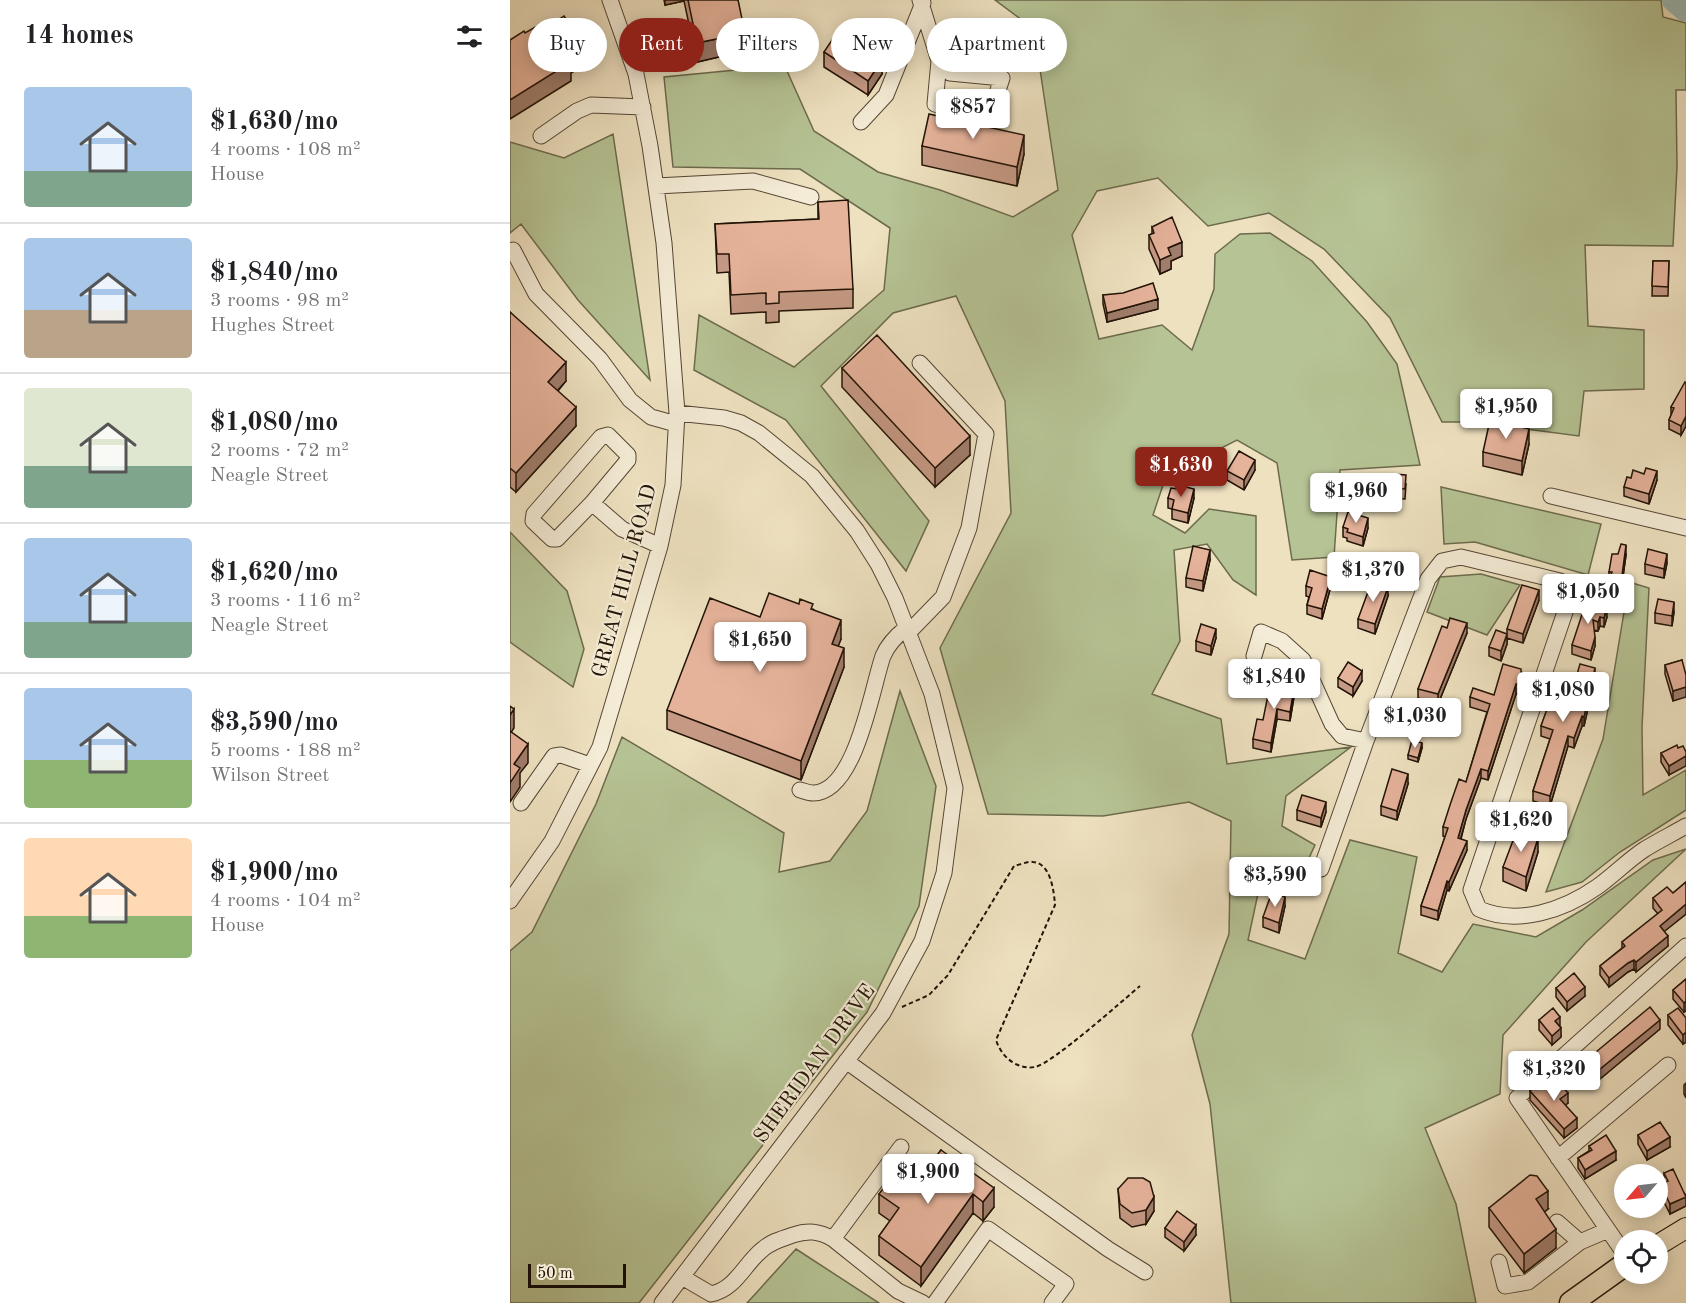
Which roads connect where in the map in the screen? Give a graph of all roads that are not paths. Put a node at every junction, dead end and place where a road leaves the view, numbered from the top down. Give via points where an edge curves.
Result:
1 (610, 0) edge
2 (921, 2) edge
3 (927, 22) edge
4 (939, 61) joint
5 (643, 107) junction
6 (861, 122) dead end
7 (541, 136) dead end
8 (656, 186) junction
9 (811, 197) dead end
10 (513, 250) dead end
11 (920, 363) dead end
12 (676, 418) junction
13 (1551, 496) dead end
14 (592, 503) junction
15 (1686, 528) edge
16 (660, 546) junction
17 (907, 630) junction
18 (1254, 656) dead end
19 (1366, 741) junction
20 (590, 765) junction
21 (800, 790) dead end
22 (521, 803) dead end
23 (1686, 826) edge
24 (1321, 869) dead end
25 (510, 901) edge
26 (1686, 946) edge
27 (846, 1061) junction
28 (1668, 1065) dead end
29 (901, 1147) dead end
30 (1558, 1158) junction
31 (1557, 1222) dead end
32 (1686, 1228) edge
33 (1608, 1230) junction
34 (833, 1239) junction
35 (1614, 1239) edge
36 (1668, 1239) edge
37 (1580, 1242) junction
38 (1499, 1262) dead end
39 (1145, 1272) dead end
40 (1614, 1272) edge
41 (682, 1276) junction
42 (662, 1303) edge
43 (923, 1303) edge
44 (935, 1303) edge
45 (1052, 1303) edge
46 (1571, 1303) edge

1 - 5 street, GREAT HILL ROAD
2 - 3 street
2 - 6 street via 886,95
4 - 4 street via 935,105 988,121 1002,78 950,73
5 - 7 street via 591,105
5 - 8 street, GREAT HILL ROAD
8 - 9 street via 753,181
8 - 12 street, GREAT HILL ROAD via 670,313
10 - 12 street, SHERIDAN DRIVE via 536,294 600,359 630,400 651,417
11 - 17 street via 986,434 969,528 943,597
12 - 16 street, GREAT HILL ROAD via 673,485
12 - 17 street, SHERIDAN DRIVE via 724,418 741,423 777,446 812,476 843,512 878,564
13 - 15 street
14 - 14 street via 558,539 552,539 533,521 534,514 601,437 608,435 628,455 628,460
14 - 16 street via 622,529
16 - 20 street, GREAT HILL ROAD via 600,747
17 - 21 street via 894,637 884,655 850,760 833,785 815,794
17 - 27 street, SHERIDAN DRIVE via 932,694 955,788 944,873 926,930 883,1012
18 - 19 street via 1261,632 1282,641 1303,660 1332,724 1342,736
19 - 23 street via 1428,579 1442,561 1461,557 1560,581 1568,590 1565,612 1471,890 1479,909 1495,916 1528,917 1564,905 1596,888 1644,850
19 - 24 street
20 - 22 street via 554,756
20 - 25 street, GREAT HILL ROAD via 552,841
26 - 30 street via 1517,1098
27 - 39 street
27 - 41 street, SHERIDAN DRIVE
28 - 30 street
29 - 34 street
30 - 33 street
31 - 37 street
32 - 36 main road
33 - 35 street
33 - 37 street
34 - 41 street via 819,1231 772,1242 723,1291 711,1294
34 - 43 street via 898,1291
37 - 38 street via 1528,1282 1506,1286
40 - 46 highway
41 - 42 street, SHERIDAN DRIVE
44 - 45 street via 988,1229 1066,1284

